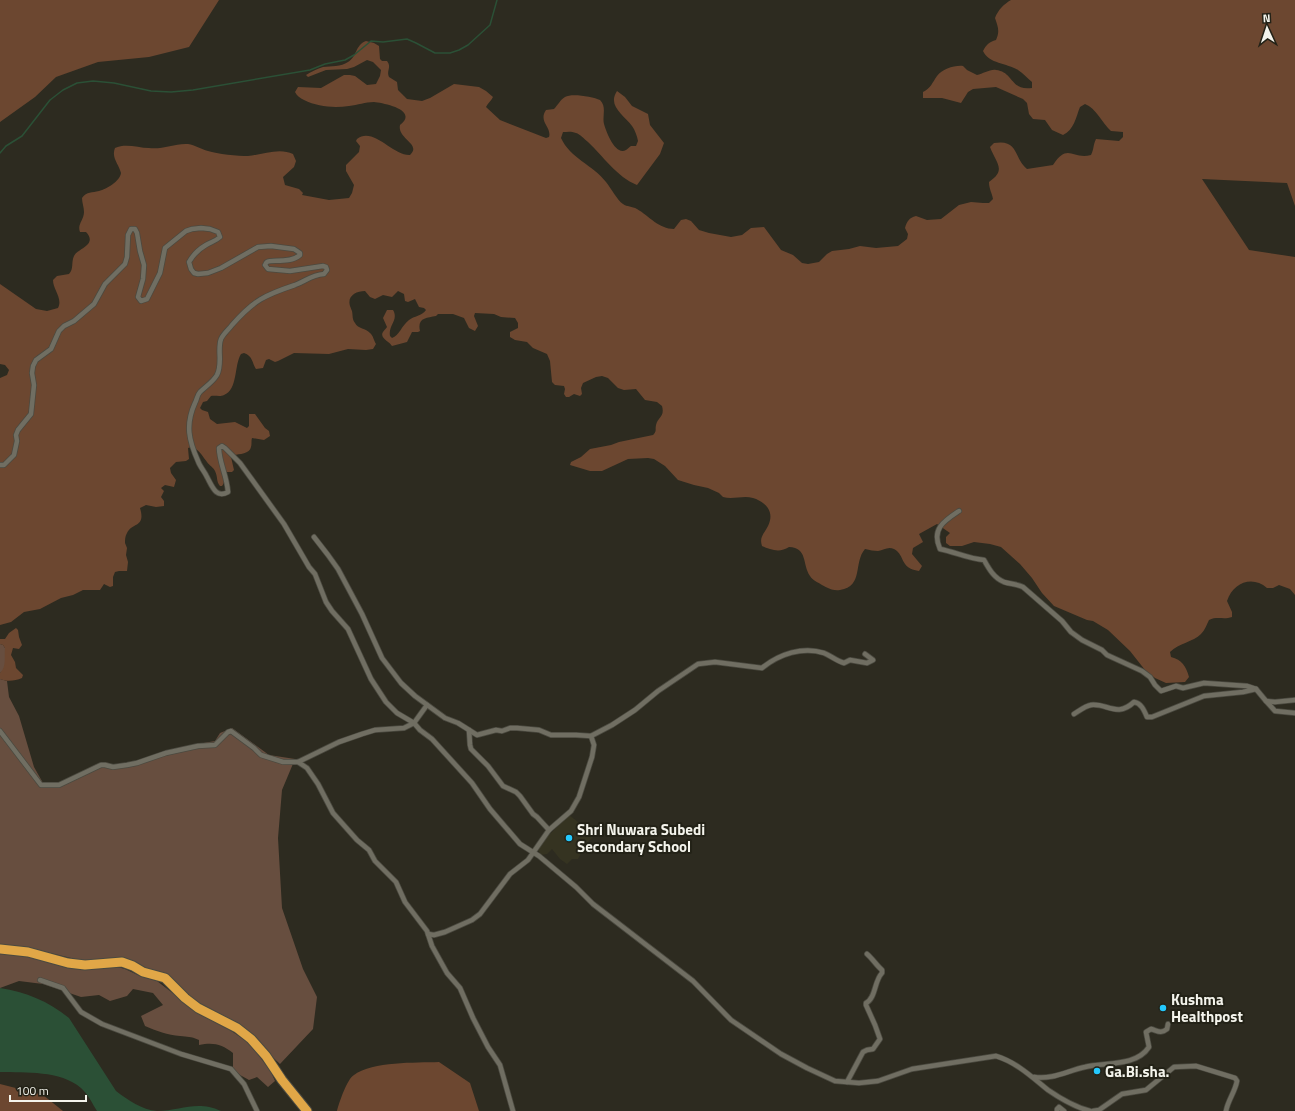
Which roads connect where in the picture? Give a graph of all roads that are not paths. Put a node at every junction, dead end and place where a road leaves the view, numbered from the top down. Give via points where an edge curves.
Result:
1 (0, 466) edge
2 (960, 511) dead end
3 (314, 537) dead end
4 (865, 654) dead end
5 (1256, 689) junction
6 (1295, 700) edge
7 (1266, 701) junction
8 (427, 704) junction
9 (1295, 712) edge
10 (1074, 714) dead end
11 (414, 723) junction
12 (469, 730) junction
13 (0, 731) edge
14 (591, 736) junction
15 (298, 762) junction
16 (549, 830) junction
17 (533, 854) junction
18 (428, 934) junction
19 (0, 949) edge
20 (867, 954) dead end
21 (40, 980) dead end
22 (1168, 1024) dead end
23 (1033, 1077) junction
24 (847, 1082) junction
25 (257, 1111) edge
26 (307, 1111) edge
27 (514, 1111) edge
28 (1057, 1111) edge
29 (1064, 1111) edge
30 (1090, 1111) edge
31 (1094, 1111) edge
32 (1226, 1111) edge

1 - 11 street via 14,455 18,430 31,414 34,385 32,373 36,360 51,349 64,326 94,304 105,284 124,264 131,229 135,229 137,233 144,265 138,297 141,301 147,299 160,273 165,248 186,231 201,228 218,232 220,237 205,245 193,256 189,262 194,273 208,273 221,268 258,246 294,249 300,253 294,259 269,261 265,264 268,268 290,271 326,267 324,274 311,276 296,285 261,298 240,316 222,337 217,375 200,392 191,410 189,433 192,449 214,490 220,494 228,492 219,448 225,448 240,463 284,524 315,574 326,602 348,629 371,679 386,702
2 - 5 street via 944,522 939,529 936,537 940,549 965,555 973,560 984,560 994,575 1004,582 1023,587 1071,632 1119,661 1142,671 1161,691 1176,686 1183,688 1204,683
3 - 8 street via 338,569 382,658 401,683
4 - 14 street via 872,660 867,663 850,660 844,663 814,650 784,655 762,668 715,662 698,664 635,710
5 - 7 street
5 - 10 street via 1204,696 1152,717 1147,717 1137,702 1116,710 1093,705
6 - 7 street
7 - 9 street via 1275,711
8 - 11 street
8 - 12 street via 445,718
11 - 15 street via 404,728 375,730 362,734
11 - 17 street via 472,783 509,832
12 - 14 street via 476,735 517,728 539,730 551,735
12 - 16 street via 471,748 503,786 516,792
13 - 15 street via 41,785 59,785 101,765 126,765 166,753 216,745 231,731 261,755 283,762
14 - 16 street via 594,745 592,757 579,797 571,811
15 - 18 street via 310,772 333,813 396,882 405,902
16 - 17 street
17 - 18 street via 510,874 486,907 472,920 446,932
17 - 24 street via 539,856 593,904 693,981 731,1020 780,1054 835,1081
18 - 27 street via 432,946 447,973 460,988 500,1065
19 - 26 highway via 28,952 85,965 122,962 143,972 165,978 198,1008 237,1028 251,1039
20 - 24 street via 882,970 870,1001 866,1003 880,1039 873,1049 863,1052
21 - 25 street via 63,988 81,1012 102,1024 181,1054 231,1069 244,1084
22 - 23 street via 1163,1032 1151,1029 1146,1032 1149,1048 1135,1058 1085,1067 1051,1078
23 - 24 street via 996,1056 912,1069 878,1081
23 - 30 street via 1074,1106
28 - 29 street via 1059,1107
31 - 32 street via 1122,1094 1146,1090 1174,1067 1196,1066 1235,1078 1237,1081

